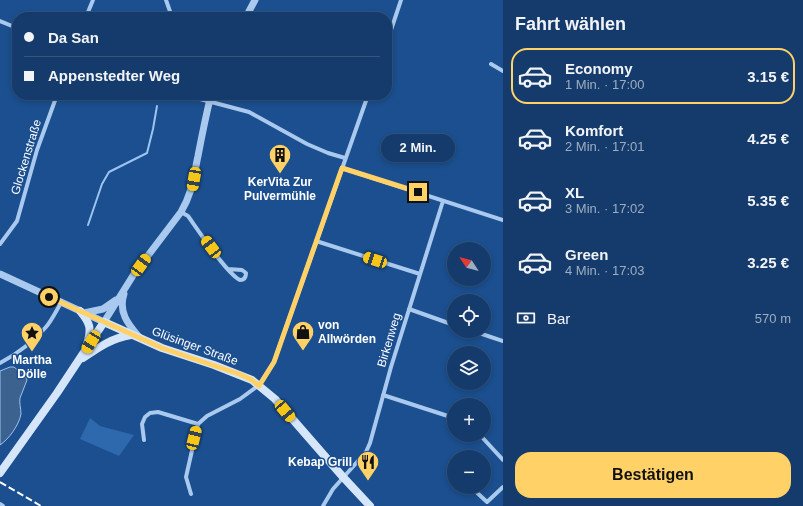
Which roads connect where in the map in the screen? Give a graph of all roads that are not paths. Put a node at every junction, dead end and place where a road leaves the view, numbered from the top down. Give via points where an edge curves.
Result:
1 (93, 0) edge
2 (166, 0) edge
3 (256, 0) edge
4 (401, 0) edge
5 (88, 12) edge
6 (170, 12) edge
7 (249, 12) edge
8 (0, 20) edge
9 (12, 26) edge
10 (392, 27) edge
11 (490, 64) dead end
12 (503, 70) edge
13 (55, 100) edge
14 (210, 100) edge
15 (213, 100) edge
16 (366, 100) edge
17 (346, 158) junction
18 (342, 168) junction
19 (443, 201) junction
20 (181, 212) junction
21 (503, 220) edge
22 (316, 241) junction
23 (0, 244) edge
24 (228, 269) dead end
25 (0, 274) edge
26 (420, 274) junction
27 (127, 286) junction
28 (121, 294) junction
29 (61, 303) junction
30 (408, 309) junction
31 (82, 312) junction
32 (104, 322) junction
33 (447, 323) edge
34 (136, 337) junction
35 (491, 337) edge
36 (503, 341) edge
37 (85, 352) junction
38 (79, 361) junction
39 (0, 364) edge
40 (259, 386) junction
41 (383, 394) junction
42 (447, 416) edge
43 (198, 424) junction
44 (144, 440) dead end
45 (486, 442) edge
46 (503, 460) edge
47 (0, 473) edge
48 (343, 477) junction
49 (503, 487) edge
50 (190, 494) dead end
51 (478, 494) edge
52 (323, 506) edge
53 (370, 506) edge

1 - 5 street
2 - 6 street
3 - 7 street
4 - 10 street
8 - 9 street
11 - 12 street
13 - 23 street, Glockenstraße via 37,150 17,221
14 - 20 street via 192,191
15 - 17 street via 249,112 328,154
16 - 17 street
17 - 18 street
18 - 19 street
18 - 22 street
19 - 21 street
19 - 26 street, Birkenweg
20 - 24 street via 188,216
20 - 27 street
22 - 26 street
22 - 40 street via 274,362
25 - 29 street
26 - 30 street, Birkenweg
27 - 28 street
27 - 34 street via 122,310
28 - 31 street via 103,309
28 - 32 street
29 - 31 street
29 - 39 street via 47,326 14,356
30 - 33 street
30 - 41 street, Birkenweg
31 - 32 street
31 - 37 main road via 90,327
32 - 34 main road, Glüsinger Straße
32 - 37 main road
34 - 38 main road via 121,337 110,341
34 - 40 main road, Glüsinger Straße via 239,374
35 - 36 street
37 - 38 main road
38 - 47 main road
40 - 43 street via 207,416
40 - 48 main road, Glüsinger Straße via 275,399
41 - 42 street
41 - 48 street, Birkenweg via 366,452
43 - 44 street via 158,412 150,413 142,424
43 - 50 street via 186,477
45 - 46 street
48 - 52 street, Birkenweg
48 - 53 main road, Glüsinger Straße
49 - 51 street via 487,502

